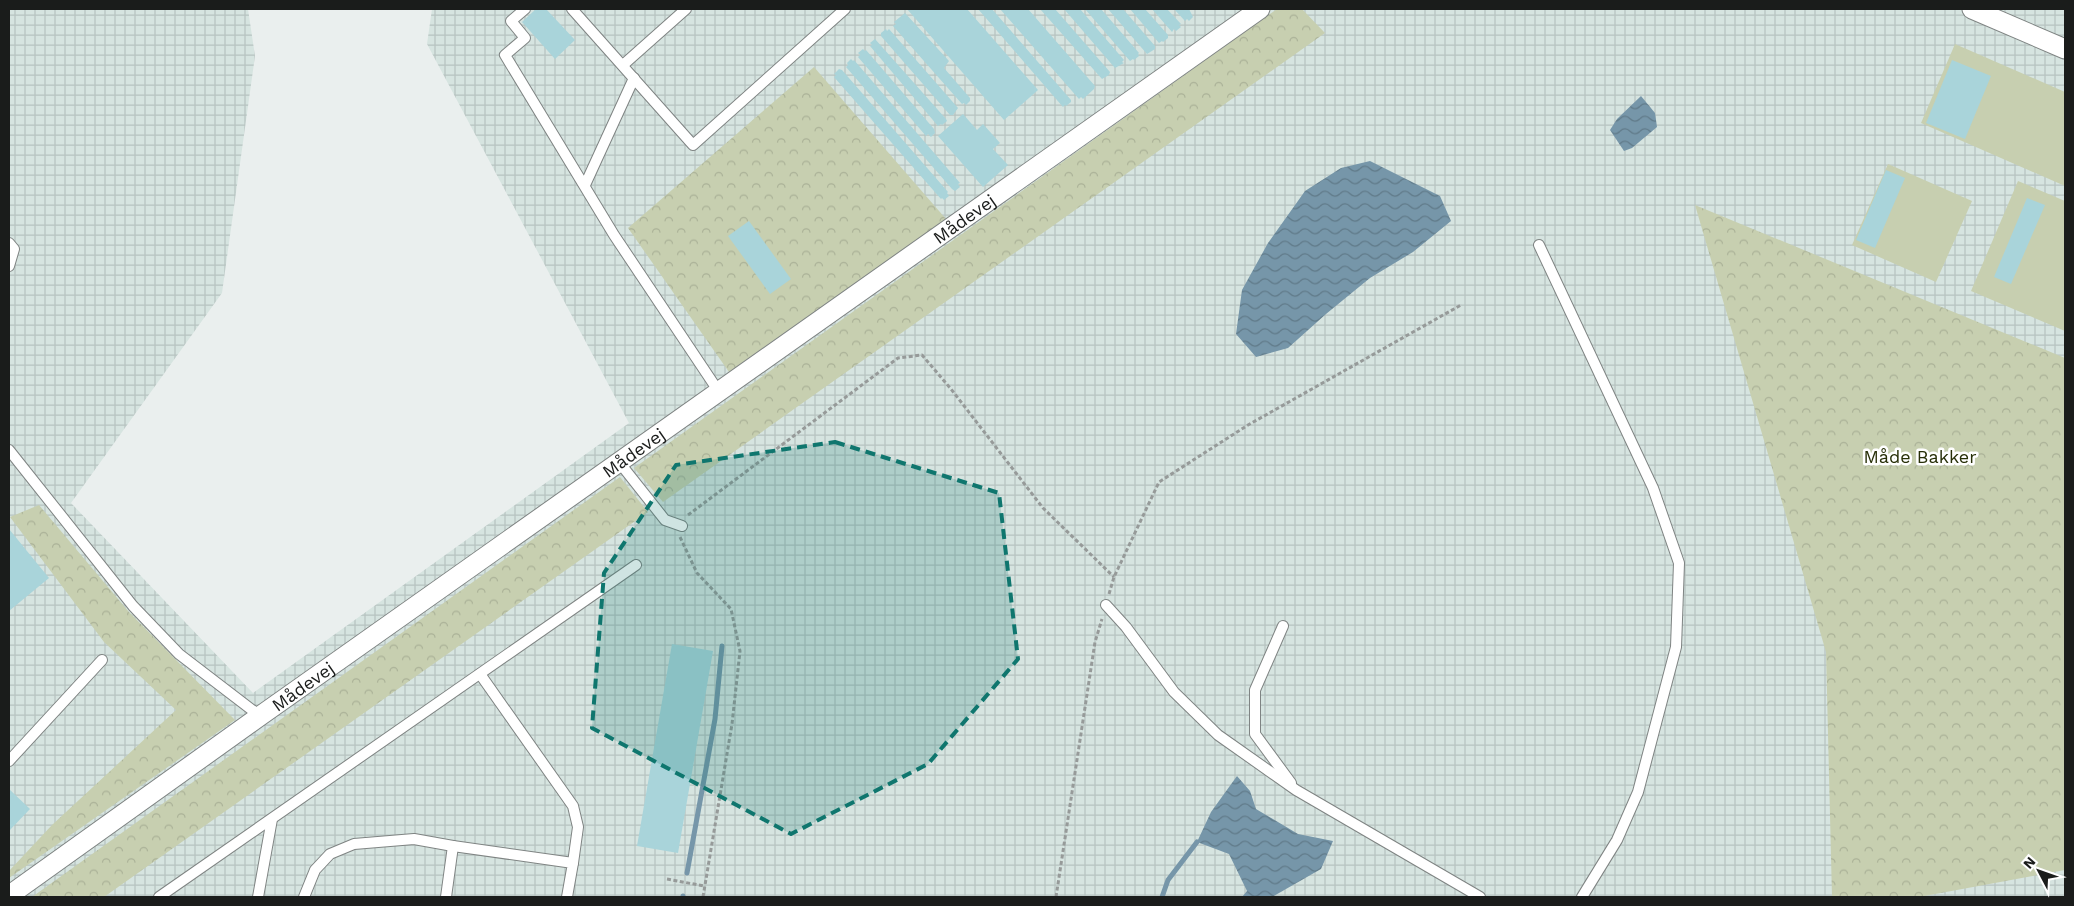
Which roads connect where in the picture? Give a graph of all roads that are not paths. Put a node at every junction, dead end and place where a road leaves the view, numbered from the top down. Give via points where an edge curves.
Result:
1 (525, 9) edge
2 (572, 9) edge
3 (686, 9) edge
4 (845, 9) edge
5 (1260, 9) edge
6 (1972, 9) edge
7 (2065, 49) edge
8 (622, 65) junction
9 (634, 78) junction
10 (585, 185) junction
11 (9, 243) edge
12 (1539, 245) dead end
13 (9, 266) edge
14 (719, 392) junction
15 (9, 450) edge
16 (619, 462) junction
17 (682, 526) road end
18 (636, 565) dead end
19 (1106, 605) road end
20 (1283, 626) dead end
21 (102, 660) dead end
22 (480, 674) junction
23 (260, 716) junction
24 (9, 762) edge
25 (1296, 790) junction
26 (272, 818) junction
27 (453, 846) junction
28 (572, 863) junction
29 (10, 897) edge
30 (159, 897) edge
31 (258, 897) edge
32 (304, 897) edge
33 (446, 897) edge
34 (567, 897) edge
35 (1480, 897) edge
36 (1582, 897) edge

1 - 10 lane via 511,21 524,38 505,55
2 - 8 lane
3 - 8 lane
4 - 9 lane via 694,144
5 - 14 street, Mådevej
6 - 7 street
8 - 9 lane
9 - 10 lane
10 - 14 lane via 614,235
11 - 13 lane via 14,249
12 - 36 lane via 1652,488 1679,563 1676,647 1638,792 1617,840
14 - 16 street, Mådevej
15 - 23 lane via 134,606 180,654
16 - 17 lane via 664,520
16 - 23 street, Mådevej
18 - 22 lane
19 - 25 lane via 1180,698 1218,735
20 - 25 lane via 1255,690 1255,734
21 - 24 lane
22 - 26 lane
22 - 28 lane via 573,806 578,827
23 - 29 street, Mådevej
25 - 35 lane
26 - 30 lane
26 - 31 lane
27 - 28 lane
27 - 32 lane via 414,839 354,844 330,854 315,870
27 - 33 lane
28 - 34 lane

